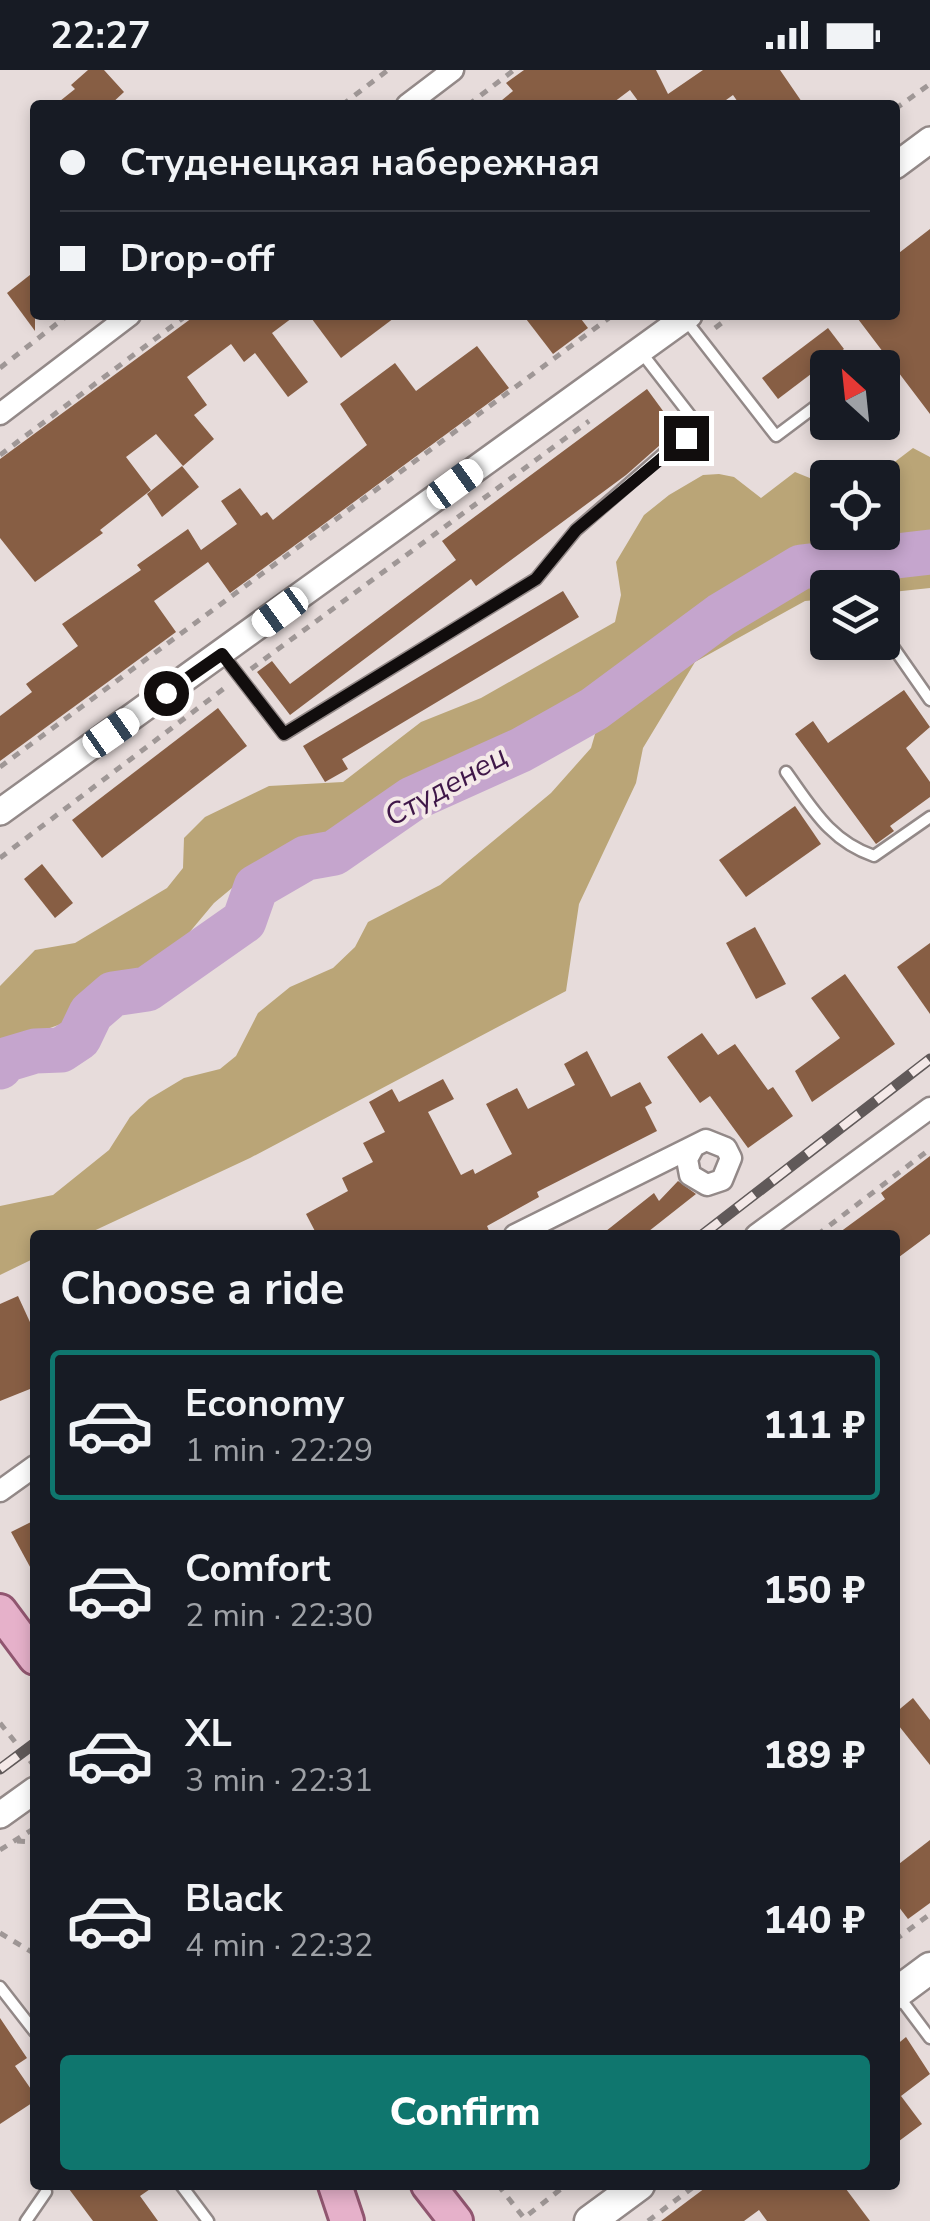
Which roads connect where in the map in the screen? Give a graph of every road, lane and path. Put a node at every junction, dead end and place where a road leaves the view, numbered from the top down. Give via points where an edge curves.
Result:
1 (388, 70) edge
2 (453, 70) edge
3 (514, 70) edge
4 (930, 84) edge
5 (349, 100) edge
6 (414, 100) edge
7 (475, 100) edge
8 (900, 105) edge
9 (928, 146) edge
10 (900, 163) edge
11 (62, 320) edge
12 (123, 320) edge
13 (180, 320) edge
14 (606, 320) edge
15 (691, 324) edge
16 (640, 351) junction
17 (0, 368) edge
18 (810, 410) edge
19 (0, 414) edge
20 (592, 418) dead end
21 (0, 455) edge
22 (222, 654) junction
23 (900, 657) edge
24 (240, 677) junction
25 (930, 700) edge
26 (0, 767) edge
27 (786, 772) dead end
28 (0, 812) edge
29 (930, 816) edge
30 (0, 858) edge
31 (930, 1108) edge
32 (694, 1146) dead end
33 (930, 1148) edge
34 (525, 1230) edge
35 (763, 1230) edge
36 (823, 1230) edge
37 (30, 1470) edge
38 (0, 1491) edge
39 (0, 1611) edge
40 (30, 1651) edge
41 (0, 1722) edge
42 (30, 1761) edge
43 (30, 1793) edge
44 (0, 1814) edge
45 (30, 1831) edge
46 (14, 1840) junction
47 (30, 1842) edge
48 (0, 1850) edge
49 (930, 1914) edge
50 (0, 1933) edge
51 (900, 1936) edge
52 (30, 1951) edge
53 (930, 1968) edge
54 (0, 1986) edge
55 (900, 1991) edge
56 (900, 1999) edge
57 (30, 2025) edge
58 (930, 2038) edge
59 (185, 2190) edge
60 (337, 2190) edge
61 (432, 2190) edge
62 (502, 2190) edge
63 (560, 2190) edge
64 (631, 2190) edge
65 (689, 2190) edge
66 (46, 2192) dead end
67 (26, 2221) edge
68 (208, 2221) edge
69 (347, 2221) edge
70 (456, 2221) edge
71 (590, 2221) edge
72 (648, 2221) edge

1 - 5 path
2 - 6 street
3 - 7 path
4 - 8 path
9 - 10 street
11 - 17 path
12 - 19 street
13 - 21 path
14 - 26 path
15 - 16 street
15 - 18 lane via 776,436
16 - 22 street
16 - 24 lane via 693,419 692,429 576,530 536,579 284,734
20 - 24 path
22 - 24 lane
22 - 28 street
23 - 25 lane
24 - 30 path
27 - 29 lane via 830,832 874,856
31 - 35 street
32 - 34 street
33 - 36 path
37 - 38 street
39 - 40 main road
41 - 42 path
43 - 44 street
45 - 46 path
46 - 47 path
46 - 48 path
49 - 51 path
50 - 52 path
53 - 55 main road
54 - 57 lane
56 - 58 lane
59 - 68 lane
60 - 69 main road
61 - 70 main road
62 - 63 path via 524,2218
64 - 71 main road
65 - 72 path
66 - 67 lane

